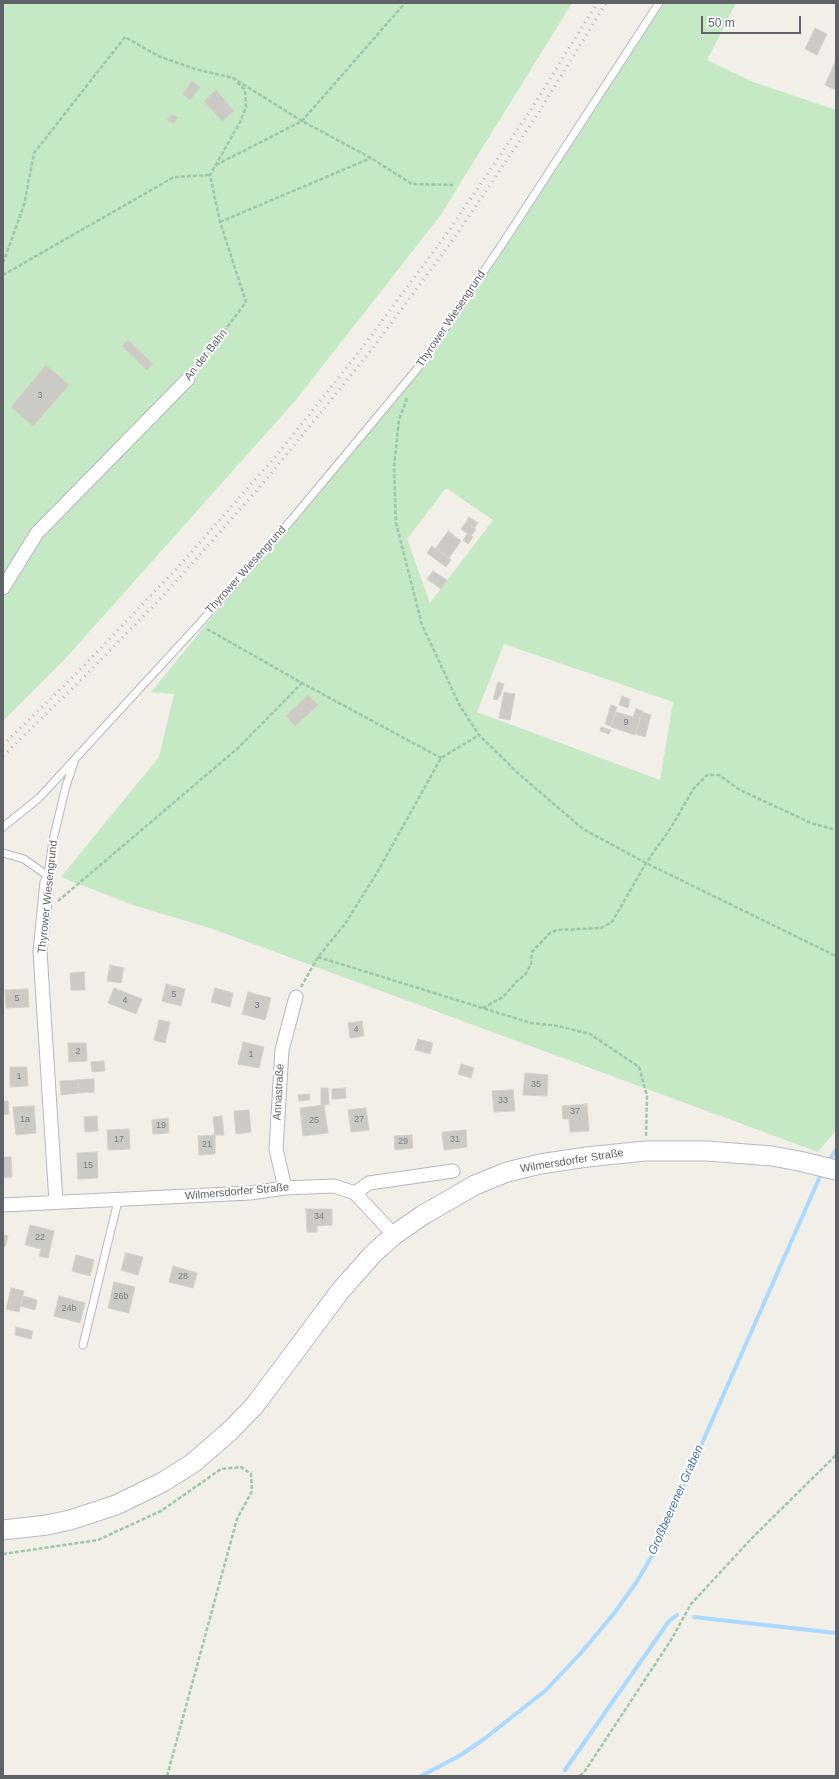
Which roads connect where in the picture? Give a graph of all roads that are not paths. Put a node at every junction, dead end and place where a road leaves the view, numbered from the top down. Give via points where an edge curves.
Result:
1 (659, 3) edge
2 (188, 379) road end
3 (3, 588) edge
4 (74, 760) junction
5 (3, 827) edge
6 (3, 853) edge
7 (47, 879) junction
8 (296, 997) road end
9 (836, 1170) edge
10 (453, 1171) dead end
11 (285, 1188) junction
12 (355, 1193) junction
13 (118, 1201) junction
14 (56, 1202) junction
15 (3, 1205) edge
16 (394, 1235) junction
17 (83, 1345) dead end
18 (3, 1530) edge

1 - 4 lane, Thyrower Wiesengrund via 501,246 417,369 293,518
2 - 3 street, An der Bahn via 37,533
4 - 5 lane via 39,798
4 - 7 lane, Thyrower Wiesengrund via 53,840
6 - 7 lane via 24,859
7 - 14 street, Thyrower Wiesengrund via 40,951
8 - 11 street, Annastraße via 282,1050 276,1149
9 - 16 main road, Wilmersdorfer Straße via 772,1156 725,1152 645,1151 540,1164 507,1172 475,1185
10 - 12 street via 369,1183
11 - 12 street, Wilmersdorfer Straße via 334,1186
11 - 13 street, Wilmersdorfer Straße via 250,1193
12 - 16 street, Wilmersdorfer Straße
13 - 14 street, Wilmersdorfer Straße
13 - 17 lane
14 - 15 street, Wilmersdorfer Straße
16 - 18 main road via 341,1290 255,1405 193,1463 142,1494 111,1507 55,1524

